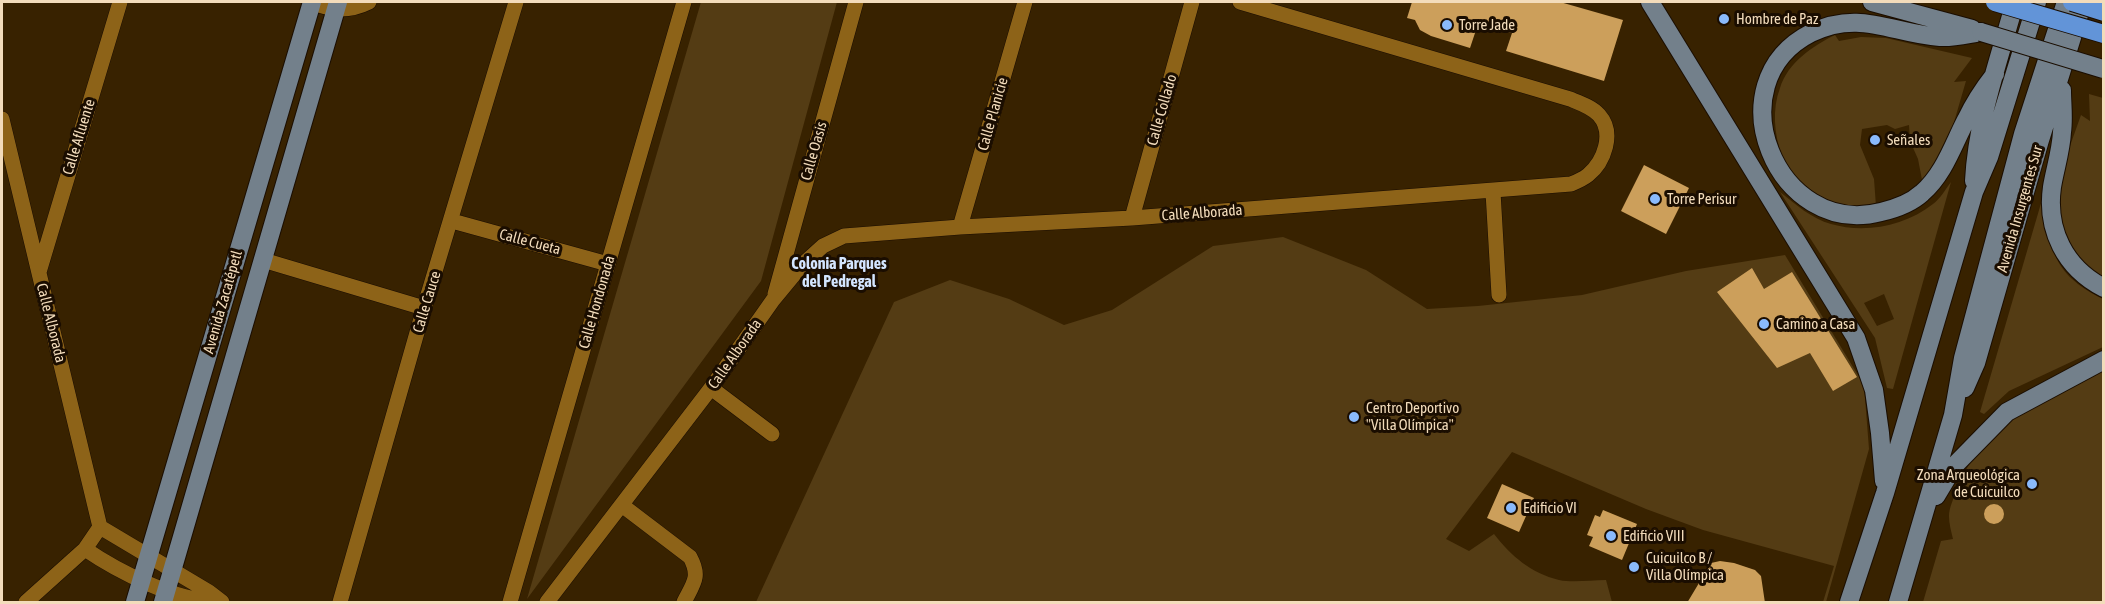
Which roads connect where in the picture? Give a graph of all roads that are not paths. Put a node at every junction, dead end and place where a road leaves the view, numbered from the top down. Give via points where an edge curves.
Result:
1 (120, 2) edge
2 (311, 2) edge
3 (369, 2) edge
4 (516, 2) edge
5 (684, 2) edge
6 (856, 2) edge
7 (1025, 2) edge
8 (1192, 2) edge
9 (1240, 2) edge
10 (1650, 2) edge
11 (1872, 2) edge
12 (1995, 2) edge
13 (2015, 2) edge
14 (2031, 2) edge
15 (2037, 2) edge
16 (2066, 2) edge
17 (2072, 2) edge
18 (2083, 2) edge
19 (337, 6) edge
20 (2103, 12) edge
21 (2103, 24) edge
22 (1981, 32) junction
23 (2103, 34) edge
24 (2103, 69) edge
25 (1995, 74) junction
26 (2062, 74) junction
27 (2, 119) edge
28 (1493, 192) junction
29 (1974, 192) junction
30 (1132, 218) junction
31 (452, 221) junction
32 (960, 227) junction
33 (263, 260) junction
34 (608, 264) junction
35 (39, 273) junction
36 (2103, 288) edge
37 (1499, 295) dead end
38 (773, 300) junction
39 (424, 308) junction
40 (2103, 360) edge
41 (711, 388) junction
42 (1953, 415) junction
43 (772, 434) dead end
44 (1885, 494) junction
45 (622, 506) junction
46 (1923, 518) junction
47 (100, 527) junction
48 (85, 549) junction
49 (148, 556) junction
50 (172, 571) junction
51 (141, 581) junction
52 (164, 596) edge
53 (220, 602) edge
54 (26, 603) edge
55 (135, 603) edge
56 (340, 603) edge
57 (510, 603) edge
58 (547, 603) edge
59 (684, 603) edge
60 (1850, 603) edge
61 (1898, 603) edge

1 - 35 street, Calle Afluente
2 - 19 street
2 - 49 main road, Avenida Zacatépetl
3 - 19 street via 358,7
4 - 31 street, Calle Cauce
5 - 34 street, Calle Hondonada
6 - 38 street, Calle Oasis
7 - 32 street, Calle Planicie
8 - 30 street, Calle Collado
9 - 28 street, Calle Alborada via 1570,99 1599,115 1606,128 1607,143 1588,175 1571,184
10 - 44 main road via 1856,338 1874,390
11 - 22 main road
12 - 23 highway, bridge
13 - 25 main road
14 - 21 highway
15 - 29 main road via 1989,157
16 - 42 main road, Avenida Insurgentes Sur via 2023,134 1963,358
17 - 20 highway, bridge
18 - 26 main road, Avenida Insurgentes Sur
19 - 33 main road, Avenida Zacatépetl
22 - 24 main road, bridge
22 - 25 main road via 1941,37 1878,24 1850,23 1826,27 1801,39 1774,67 1763,98 1762,120 1770,155 1789,183 1820,207 1855,214 1887,211 1921,194 1931,183
25 - 29 main road via 1975,153
26 - 36 main road via 2062,132 2052,189 2052,226 2068,258
26 - 42 main road, Avenida Insurgentes Sur via 1976,363
27 - 35 street, Calle Alborada
28 - 30 street, Calle Alborada
28 - 37 street
29 - 44 main road
30 - 32 street, Calle Alborada
31 - 34 street, Calle Cueta
31 - 39 street, Calle Cauce
32 - 38 street, Calle Alborada via 844,236 823,246
33 - 39 street
33 - 50 main road, Avenida Zacatépetl
34 - 57 street, Calle Hondonada
35 - 47 street, Calle Alborada
38 - 41 street, Calle Alborada
39 - 56 street, Calle Cauce
40 - 46 main road via 2007,412 1954,466
41 - 43 street
41 - 45 street, Calle Alborada
42 - 46 main road, Avenida Insurgentes Sur
44 - 60 main road
45 - 58 street, Calle Alborada
45 - 59 street via 690,557 696,577
46 - 61 main road, Avenida Insurgentes Sur
47 - 48 street
47 - 49 street
48 - 51 street
48 - 54 street
49 - 50 street
49 - 51 main road, Avenida Zacatépetl
50 - 52 main road, Avenida Zacatépetl
50 - 53 street
51 - 52 street
51 - 55 main road, Avenida Zacatépetl
52 - 53 street

